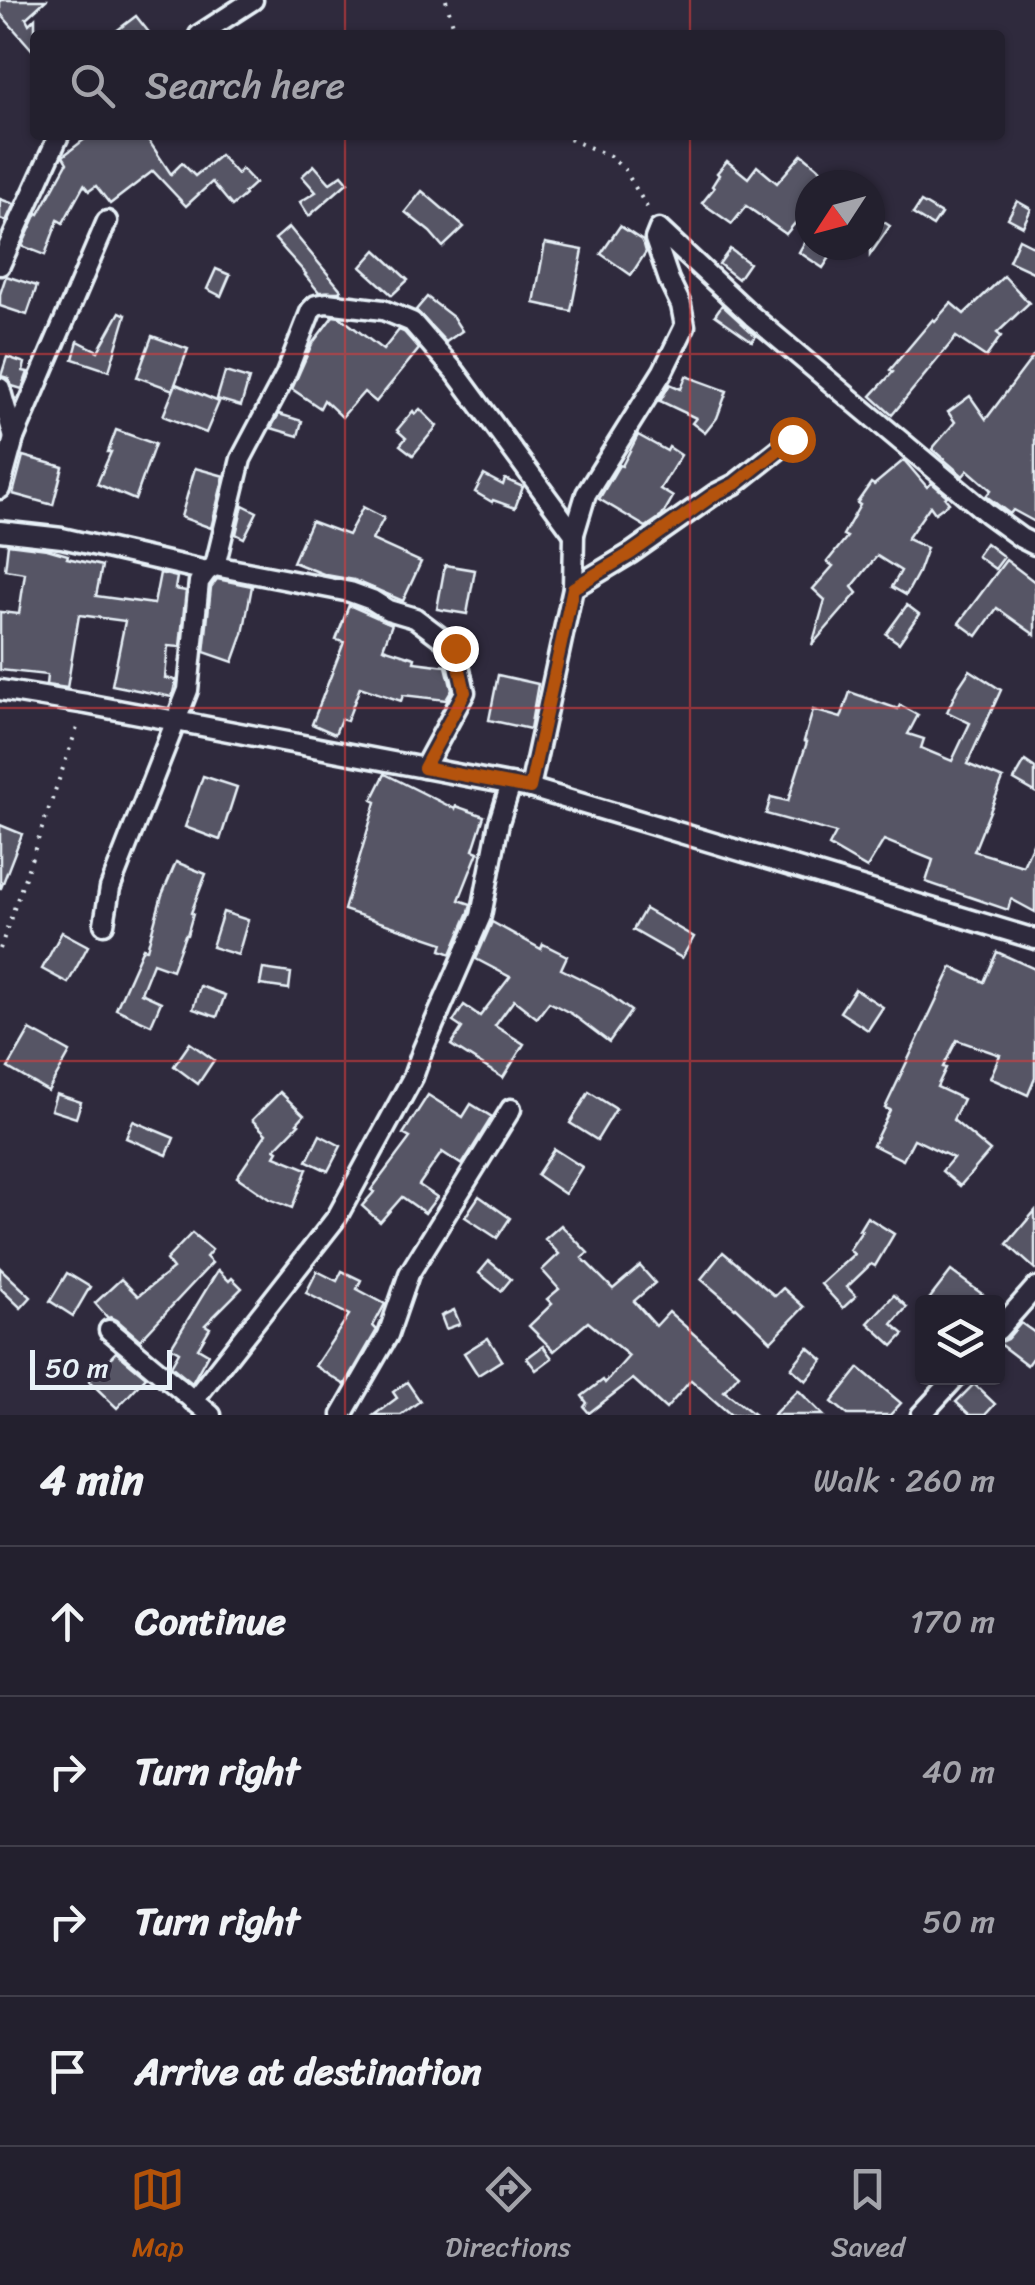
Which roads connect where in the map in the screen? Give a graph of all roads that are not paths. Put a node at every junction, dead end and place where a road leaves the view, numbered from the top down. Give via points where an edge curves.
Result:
1 (253, 0) edge
2 (207, 30) edge
3 (58, 140) edge
4 (107, 221) dead end
5 (0, 265) edge
6 (0, 388) edge
7 (14, 438) junction
8 (792, 439) dead end
9 (0, 489) edge
10 (0, 530) edge
11 (574, 534) junction
12 (1035, 545) edge
13 (211, 568) junction
14 (573, 588) junction
15 (0, 690) edge
16 (174, 722) junction
17 (424, 768) junction
18 (520, 786) junction
19 (104, 924) dead end
20 (1035, 939) edge
21 (511, 1109) dead end
22 (1035, 1288) edge
23 (1005, 1322) edge
24 (109, 1330) dead end
25 (949, 1385) edge
26 (192, 1400) junction
27 (211, 1415) edge
28 (342, 1415) edge
29 (921, 1415) edge

1 - 2 street
3 - 5 street
4 - 7 street
6 - 7 street
7 - 9 street
8 - 14 street via 735,484
10 - 13 street
11 - 12 street via 586,494 685,326 654,239 660,229 781,340 988,514
11 - 13 street via 412,322 383,310 327,303 311,310 241,459
11 - 14 street
13 - 16 street via 199,582 188,690
13 - 17 street via 350,592 414,618 455,648 465,692
14 - 18 street
15 - 16 street
16 - 17 street
16 - 19 street via 110,888
17 - 18 street
18 - 20 street
18 - 26 street via 500,822 480,916 414,1076 337,1217
21 - 28 street via 409,1274 388,1335
22 - 23 street
24 - 26 street
25 - 29 street
26 - 27 street

